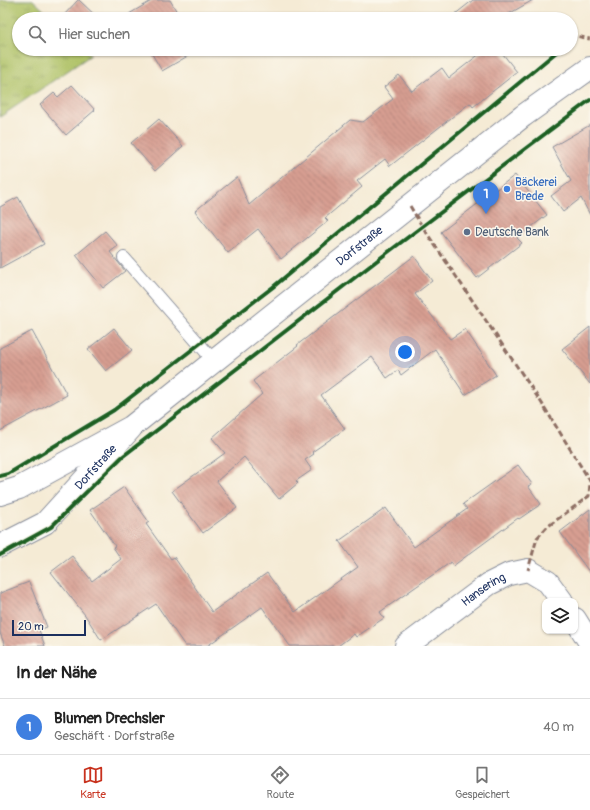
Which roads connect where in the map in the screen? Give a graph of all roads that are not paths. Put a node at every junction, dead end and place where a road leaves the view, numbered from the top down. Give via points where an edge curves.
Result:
1 (590, 68) edge
2 (124, 258) dead end
3 (214, 361) junction
4 (131, 427) junction
5 (0, 494) edge
6 (0, 546) edge
7 (560, 598) edge
8 (578, 623) edge
9 (590, 643) edge
10 (406, 646) edge

1 - 3 main road, Dorfstraße via 523,116
2 - 3 lane
3 - 4 main road, Dorfstraße
4 - 5 main road, Dorfstraße via 19,488
4 - 6 main road, Dorfstraße via 45,524
7 - 10 main road, Hansering via 548,582 528,570 509,574 489,584
8 - 9 main road

